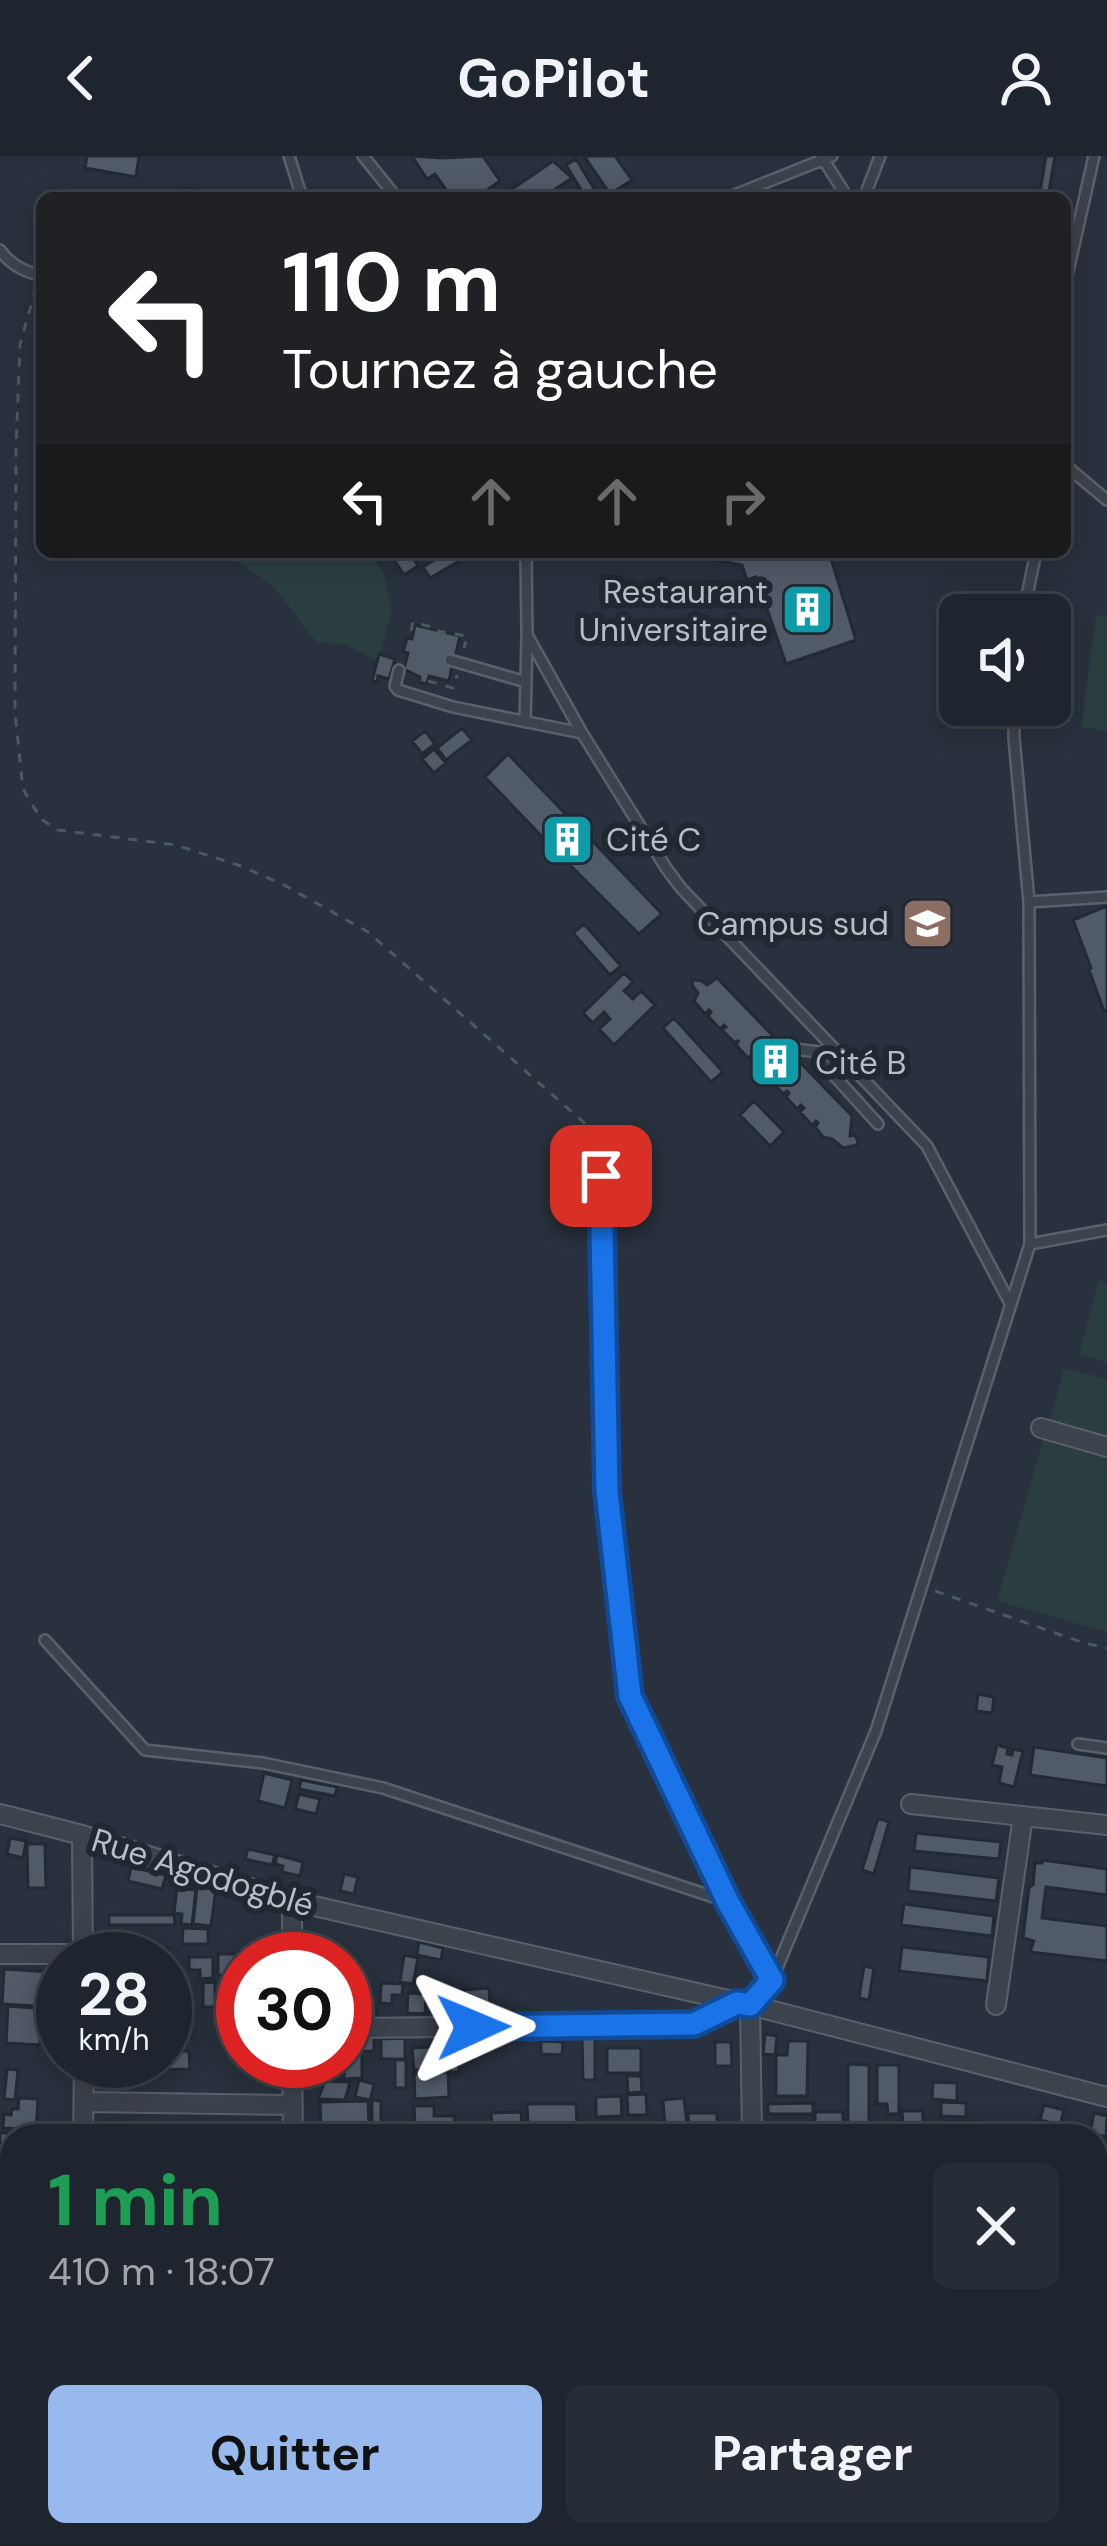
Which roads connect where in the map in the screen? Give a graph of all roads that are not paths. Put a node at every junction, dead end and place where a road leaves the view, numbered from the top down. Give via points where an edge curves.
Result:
1 (289, 156) edge
2 (363, 156) edge
3 (880, 156) edge
4 (1094, 156) edge
5 (826, 157) edge
6 (300, 192) edge
7 (392, 192) edge
8 (741, 192) edge
9 (845, 192) edge
10 (866, 192) edge
11 (0, 250) edge
12 (1071, 258) edge
13 (36, 274) edge
14 (1071, 470) edge
15 (1107, 500) edge
16 (526, 558) edge
17 (1035, 558) edge
18 (1027, 594) edge
19 (527, 635) junction
20 (455, 662) road end
21 (400, 670) dead end
22 (526, 682) junction
23 (525, 722) junction
24 (1014, 726) edge
25 (583, 733) junction
26 (1107, 897) edge
27 (1029, 902) junction
28 (833, 1046) junction
29 (794, 1049) dead end
30 (818, 1052) junction
31 (878, 1124) dead end
32 (600, 1136) road end
33 (1107, 1230) edge
34 (1030, 1244) junction
35 (1011, 1305) junction
36 (1041, 1428) dead end
37 (1107, 1447) edge
38 (45, 1640) dead end
39 (1078, 1744) dead end
40 (1107, 1748) edge
41 (911, 1804) dead end
42 (0, 1814) edge
43 (1023, 1816) junction
44 (1107, 1825) edge
45 (82, 1835) junction
46 (292, 1901) junction
47 (728, 1902) junction
48 (83, 1932) edge
49 (292, 1932) edge
50 (0, 1954) edge
51 (36, 1955) edge
52 (772, 1980) junction
53 (744, 2004) junction
54 (996, 2005) dead end
55 (372, 2028) edge
56 (84, 2088) edge
57 (293, 2088) edge
58 (1107, 2097) edge
59 (84, 2102) junction
60 (293, 2105) junction
61 (83, 2124) edge
62 (293, 2124) edge
63 (751, 2124) edge

1 - 6 lane
2 - 7 lane
3 - 10 lane
4 - 12 lane
5 - 8 lane
5 - 9 lane
11 - 13 lane
14 - 15 lane
16 - 19 lane
17 - 18 lane
19 - 22 lane
19 - 25 lane
20 - 22 lane
21 - 23 lane via 398,690
22 - 23 lane
23 - 25 lane
24 - 27 lane
25 - 28 lane via 681,888
26 - 27 lane
27 - 34 lane
28 - 30 lane
28 - 35 lane via 927,1145
29 - 30 lane
30 - 31 lane
32 - 47 lane via 607,1491 630,1696
33 - 34 lane
34 - 35 lane
35 - 52 lane via 877,1732
36 - 37 street
38 - 47 lane via 145,1750 382,1788
39 - 40 lane
41 - 43 street
42 - 45 street, Rue Agodogblé
43 - 44 street
43 - 54 street
45 - 46 street, Rue Agodogblé
45 - 48 street
46 - 49 street
46 - 53 street, Rue Agodogblé
47 - 52 lane
50 - 51 street
52 - 53 lane
53 - 55 street via 686,2025
53 - 58 street, Rue Agodogblé
53 - 63 street
56 - 59 street
57 - 60 street
59 - 60 street
59 - 61 street
60 - 62 street

